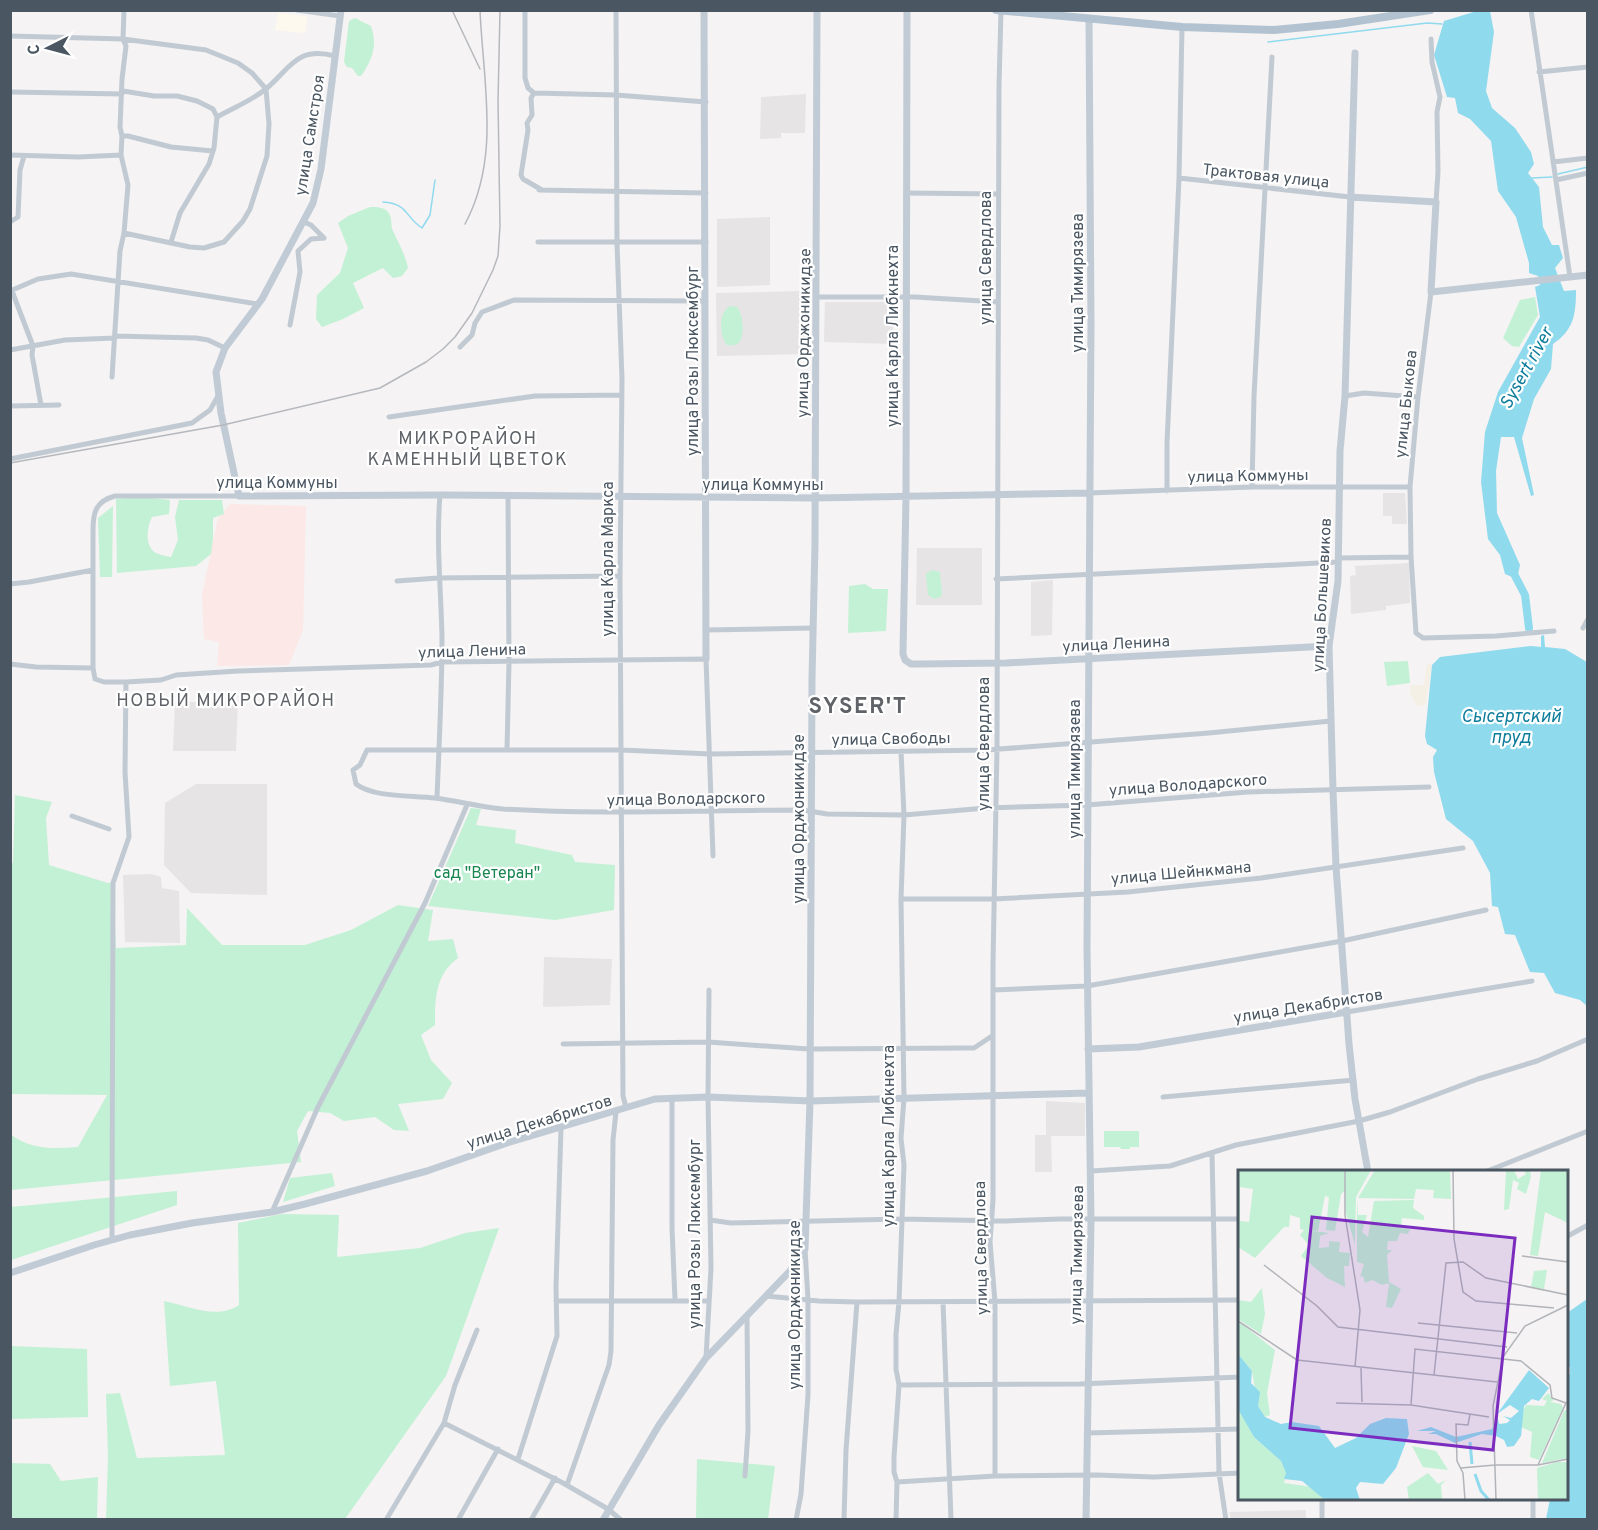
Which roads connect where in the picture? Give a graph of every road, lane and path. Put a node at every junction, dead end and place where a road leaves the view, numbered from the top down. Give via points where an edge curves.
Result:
1 (124, 10) edge
2 (297, 10) edge
3 (525, 10) edge
4 (616, 10) edge
5 (704, 10) edge
6 (817, 10) edge
7 (907, 10) edge
8 (996, 10) edge
9 (1430, 10) edge
10 (1531, 10) edge
11 (1001, 11) edge
12 (340, 13) edge
13 (1089, 19) junction
14 (1182, 27) junction
15 (10, 36) edge
16 (123, 39) junction
17 (1431, 39) dead end
18 (1355, 53) dead end
19 (335, 56) junction
20 (1272, 57) dead end
21 (1587, 67) edge
22 (1539, 72) junction
23 (266, 89) junction
24 (10, 92) edge
25 (122, 92) junction
26 (534, 93) junction
27 (616, 95) junction
28 (706, 102) junction
29 (217, 117) junction
30 (122, 136) junction
31 (213, 151) junction
32 (10, 155) edge
33 (121, 155) junction
34 (24, 156) junction
35 (1587, 158) edge
36 (1553, 162) junction
37 (1587, 173) edge
38 (1179, 178) junction
39 (1556, 180) junction
40 (1266, 189) junction
41 (617, 193) junction
42 (906, 193) junction
43 (706, 194) junction
44 (998, 194) junction
45 (1350, 197) junction
46 (1436, 202) junction
47 (10, 222) edge
48 (304, 222) junction
49 (124, 233) junction
50 (171, 242) junction
51 (538, 242) dead end
52 (706, 242) junction
53 (617, 243) junction
54 (1587, 275) edge
55 (1570, 277) junction
56 (117, 281) junction
57 (11, 291) edge
58 (1431, 292) junction
59 (818, 297) junction
60 (905, 297) junction
61 (619, 299) junction
62 (706, 301) junction
63 (998, 302) junction
64 (258, 304) junction
65 (290, 325) dead end
66 (115, 337) junction
67 (33, 346) junction
68 (460, 347) dead end
69 (225, 348) junction
70 (10, 350) edge
71 (111, 377) dead end
72 (621, 395) junction
73 (218, 396) junction
74 (1345, 396) junction
75 (1418, 397) junction
76 (41, 405) junction
77 (59, 405) dead end
78 (10, 406) edge
79 (389, 417) dead end
80 (10, 459) edge
81 (1252, 487) junction
82 (1340, 487) junction
83 (1410, 487) junction
84 (1167, 491) junction
85 (1089, 493) junction
86 (997, 494) junction
87 (440, 495) junction
88 (508, 495) junction
89 (239, 496) junction
90 (620, 497) junction
91 (906, 497) junction
92 (705, 498) junction
93 (815, 498) junction
94 (1411, 557) junction
95 (1338, 560) junction
96 (93, 570) junction
97 (1089, 575) junction
98 (620, 576) junction
99 (438, 578) junction
100 (508, 578) junction
101 (996, 579) junction
102 (397, 581) dead end
103 (10, 584) edge
104 (1587, 619) edge
105 (813, 628) junction
106 (1583, 628) dead end
107 (706, 630) junction
108 (1554, 631) dead end
109 (1329, 646) junction
110 (1088, 658) junction
111 (706, 659) junction
112 (905, 660) joint
113 (621, 661) junction
114 (442, 662) junction
115 (509, 662) junction
116 (996, 663) junction
117 (10, 664) edge
118 (93, 668) junction
119 (126, 682) junction
120 (1331, 721) junction
121 (1087, 744) junction
122 (997, 748) junction
123 (507, 750) junction
124 (622, 750) junction
125 (439, 751) junction
126 (901, 752) junction
127 (812, 753) junction
128 (710, 754) junction
129 (353, 770) joint
130 (1429, 787) dead end
131 (1333, 790) junction
132 (437, 798) junction
133 (467, 805) junction
134 (1087, 805) junction
135 (996, 807) junction
136 (713, 810) junction
137 (811, 811) junction
138 (622, 813) junction
139 (904, 814) junction
140 (72, 816) dead end
141 (109, 829) dead end
142 (1462, 848) dead end
143 (713, 856) dead end
144 (1336, 867) junction
145 (1087, 893) junction
146 (901, 899) junction
147 (994, 899) junction
148 (1486, 910) dead end
149 (1342, 940) junction
150 (1532, 981) dead end
151 (1087, 986) junction
152 (709, 990) dead end
153 (993, 990) junction
154 (1347, 1012) junction
155 (992, 1036) junction
156 (1587, 1039) edge
157 (708, 1042) junction
158 (563, 1044) dead end
159 (624, 1044) junction
160 (809, 1049) junction
161 (903, 1049) junction
162 (1088, 1049) junction
163 (1354, 1080) junction
164 (1089, 1093) junction
165 (993, 1096) junction
166 (708, 1097) junction
167 (1163, 1097) dead end
168 (672, 1098) junction
169 (904, 1098) junction
170 (810, 1101) junction
171 (626, 1107) junction
172 (615, 1112) junction
173 (1359, 1121) junction
174 (561, 1128) junction
175 (1587, 1131) edge
176 (1212, 1153) junction
177 (1368, 1170) edge
178 (1490, 1170) edge
179 (1091, 1171) junction
180 (272, 1212) junction
181 (901, 1219) junction
182 (1213, 1219) junction
183 (1238, 1219) edge
184 (710, 1220) junction
185 (991, 1220) junction
186 (1091, 1220) junction
187 (807, 1222) junction
188 (1587, 1225) edge
189 (1568, 1236) edge
190 (112, 1240) junction
191 (805, 1249) junction
192 (10, 1274) edge
193 (766, 1296) junction
194 (808, 1299) junction
195 (1214, 1299) junction
196 (612, 1300) junction
197 (675, 1300) junction
198 (1089, 1300) junction
199 (1238, 1300) edge
200 (556, 1301) junction
201 (709, 1301) junction
202 (857, 1302) junction
203 (899, 1302) junction
204 (943, 1302) junction
205 (995, 1302) junction
206 (747, 1314) junction
207 (477, 1330) dead end
208 (706, 1358) junction
209 (1238, 1377) edge
210 (1218, 1379) junction
211 (994, 1383) junction
212 (1087, 1383) junction
213 (946, 1384) junction
214 (899, 1385) junction
215 (444, 1423) junction
216 (1238, 1429) edge
217 (1219, 1430) junction
218 (1087, 1432) junction
219 (498, 1449) junction
220 (518, 1459) junction
221 (1219, 1473) junction
222 (1238, 1473) edge
223 (745, 1476) dead end
224 (995, 1476) junction
225 (1087, 1476) junction
226 (555, 1479) junction
227 (948, 1479) junction
228 (897, 1482) junction
229 (567, 1485) junction
230 (1322, 1500) edge
231 (1533, 1500) edge
232 (609, 1509) junction
233 (386, 1520) edge
234 (458, 1520) edge
235 (531, 1520) edge
236 (603, 1520) edge
237 (621, 1520) edge
238 (796, 1520) edge
239 (844, 1520) edge
240 (896, 1520) edge
241 (951, 1520) edge
242 (1086, 1520) edge
243 (1226, 1520) edge
244 (1322, 1520) edge
245 (1533, 1520) edge

1 - 16 street
2 - 12 street
3 - 26 street via 525,78
4 - 27 street, улица Карла Маркса
5 - 28 street, улица Розы Люксембург
6 - 59 street, улица Орджоникидзе
7 - 42 street, улица Карла Либкнехта
8 - 11 main road
9 - 14 main road via 1274,30
10 - 22 street
11 - 13 main road
11 - 44 street, улица Свердлова
12 - 19 street, улица Самстроя
13 - 14 main road
13 - 85 street, улица Тимирязева
14 - 38 street
15 - 16 street
16 - 23 street via 221,54 252,73
16 - 25 street via 126,45
17 - 46 street, улица Быкова via 1440,97
18 - 45 street, улица Большевиков
19 - 23 street via 311,53 290,64
19 - 48 street, улица Самстроя via 318,188
20 - 40 street
21 - 22 street
22 - 36 street
23 - 29 street
23 - 50 street via 267,156 243,221 224,242 204,248
24 - 25 street
25 - 29 street via 197,100 213,109
25 - 30 street
26 - 27 street
26 - 41 street via 532,115 527,123 523,179 540,190
27 - 28 street
27 - 41 street, улица Карла Маркса
28 - 43 street, улица Розы Люксембург
29 - 31 street
30 - 31 street
30 - 33 street
31 - 50 street via 201,180 180,213
32 - 34 street
33 - 34 street
33 - 49 street via 128,185
34 - 47 street via 18,217
35 - 36 street
36 - 39 street
37 - 39 street
38 - 40 street, Трактовая улица
38 - 84 street
39 - 55 street
40 - 45 street, Трактовая улица
40 - 81 street
41 - 43 street
41 - 53 street, улица Карла Маркса
42 - 44 street
42 - 60 street, улица Карла Либкнехта
43 - 52 street, улица Розы Люксембург
44 - 63 street, улица Свердлова
45 - 46 street
45 - 74 street, улица Большевиков
46 - 58 street, улица Быкова
48 - 64 street, улица Самстроя
48 - 65 street via 324,238 310,239 298,251 300,272
49 - 50 street
49 - 56 street
51 - 53 street
52 - 53 street
52 - 62 street, улица Розы Люксембург
53 - 61 street, улица Карла Маркса
54 - 55 street
55 - 58 street
56 - 57 street via 71,274 38,279
56 - 64 street
56 - 66 street
57 - 67 street
58 - 75 street, улица Быкова
59 - 60 street
59 - 93 street, улица Орджоникидзе
60 - 63 street
60 - 91 street, улица Карла Либкнехта
61 - 62 street
61 - 68 street via 525,299 497,306 483,312 472,336
61 - 72 street, улица Карла Маркса
62 - 92 street, улица Розы Люксембург
63 - 86 street, улица Свердлова
64 - 69 street, улица Самстроя
66 - 67 street
66 - 69 street via 196,338
66 - 71 street
67 - 70 street
67 - 76 street
69 - 73 street, улица Самстроя via 216,372
72 - 79 street via 535,396
72 - 90 street, улица Карла Маркса
73 - 80 street via 210,410 192,423
73 - 89 street, улица Самстроя
74 - 75 street via 1364,393
74 - 82 street, улица Большевиков
75 - 83 street, улица Быкова
76 - 77 street
76 - 78 street
81 - 82 street, улица Коммуны
81 - 84 street, улица Коммуны
82 - 83 street, улица Коммуны
82 - 95 street, улица Большевиков
83 - 94 street, улица Быкова
84 - 85 street, улица Коммуны
85 - 86 street, улица Коммуны
85 - 97 street, улица Тимирязева
86 - 91 street, улица Коммуны
86 - 101 street, улица Свердлова
87 - 88 street, улица Коммуны
87 - 89 street, улица Коммуны
87 - 99 street
88 - 90 street, улица Коммуны
88 - 100 street
89 - 96 street, улица Коммуны via 115,496 99,503 93,513
90 - 92 street, улица Коммуны
90 - 98 street, улица Карла Маркса
91 - 93 street, улица Коммуны
91 - 112 street, улица Карла Либкнехта
92 - 93 street, улица Коммуны
92 - 107 street, улица Розы Люксембург
93 - 105 street, улица Орджоникидзе
94 - 95 street
94 - 108 street, улица Быкова via 1417,636
95 - 97 street
95 - 109 street, улица Большевиков
96 - 103 street
96 - 118 street
97 - 101 street
97 - 110 street, улица Тимирязева
98 - 100 street
98 - 113 street, улица Карла Маркса
99 - 100 street
99 - 102 street
99 - 114 street
100 - 115 street
101 - 116 street, улица Свердлова
104 - 106 street
105 - 107 street
105 - 127 street, улица Орджоникидзе
107 - 111 street, улица Розы Люксембург
109 - 110 street, улица Ленина
109 - 120 street, улица Большевиков
110 - 116 street, улица Ленина
110 - 121 street, улица Тимирязева
111 - 113 street, улица Ленина
111 - 128 street, улица Розы Люксембург
112 - 116 street, улица Ленина via 911,664
113 - 115 street, улица Ленина
113 - 124 street, улица Карла Маркса
114 - 115 street, улица Ленина
114 - 119 street, улица Ленина via 238,671
114 - 125 street
115 - 123 street
116 - 122 street, улица Свердлова
117 - 118 street
118 - 119 street, улица Ленина via 95,679
119 - 190 street via 129,837 113,883
120 - 121 street, улица Свободы
120 - 131 street, улица Большевиков
121 - 122 street, улица Свободы
121 - 134 street, улица Тимирязева
122 - 126 street, улица Свободы
122 - 135 street, улица Свердлова
123 - 124 street, улица Свободы
123 - 125 street, улица Свободы
124 - 128 street, улица Свободы
124 - 138 street, улица Карла Маркса
125 - 129 street, улица Свободы via 367,750
125 - 132 street
126 - 127 street, улица Свободы
126 - 139 street, улица Карла Либкнехта
127 - 128 street, улица Свободы
127 - 137 street, улица Орджоникидзе
128 - 136 street, улица Розы Люксембург
129 - 132 street, улица Володарского via 356,784 370,792
130 - 131 street, улица Володарского
131 - 134 street, улица Володарского via 1248,792
131 - 144 street, улица Большевиков
132 - 133 street, улица Володарского
133 - 138 street, улица Володарского
133 - 180 street via 425,903 318,1107
134 - 135 street, улица Володарского
134 - 145 street, улица Тимирязева
135 - 139 street, улица Володарского
135 - 147 street, улица Свердлова
136 - 137 street, улица Володарского
136 - 138 street, улица Володарского
136 - 143 street, улица Розы Люксембург
137 - 139 street, улица Володарского
137 - 160 street, улица Орджоникидзе
138 - 159 street, улица Карла Маркса
139 - 146 street, улица Карла Либкнехта
140 - 141 street
142 - 144 street, улица Шейнкмана
144 - 145 street, улица Шейнкмана
144 - 149 street, улица Большевиков
145 - 147 street, улица Шейнкмана
145 - 151 street, улица Тимирязева
146 - 147 street, улица Шейнкмана
146 - 161 street, улица Карла Либкнехта
147 - 153 street, улица Свердлова
148 - 149 street
149 - 151 street
149 - 154 street, улица Большевиков
150 - 154 street, улица Декабристов
151 - 153 street
151 - 162 street, улица Тимирязева
152 - 157 street, улица Розы Люксембург
153 - 155 street, улица Свердлова
154 - 162 street, улица Декабристов via 1139,1047
154 - 163 street, улица Большевиков
155 - 161 street via 975,1048
155 - 165 street, улица Свердлова
156 - 173 street via 1537,1061
157 - 159 street
157 - 160 street
157 - 166 street, улица Розы Люксембург
158 - 159 street
159 - 171 street, улица Карла Маркса
160 - 161 street
160 - 170 street, улица Орджоникидзе
161 - 169 street, улица Карла Либкнехта
162 - 164 street, улица Тимирязева
163 - 167 street
163 - 173 street, улица Большевиков
164 - 165 street, улица Декабристов
164 - 179 street, улица Тимирязева
165 - 169 street, улица Декабристов
165 - 185 street, улица Свердлова
166 - 168 street, улица Декабристов
166 - 170 street, улица Декабристов
166 - 184 street, улица Розы Люксембург
168 - 171 street, улица Декабристов
168 - 197 street
169 - 170 street, улица Декабристов
169 - 181 street, улица Карла Либкнехта
170 - 187 street, улица Орджоникидзе
171 - 172 street, улица Декабристов
172 - 174 street, улица Декабристов
172 - 196 street
173 - 176 street
173 - 177 street, улица Большевиков
174 - 180 street, улица Декабристов via 427,1171
174 - 200 street
175 - 178 street
176 - 179 street via 1170,1167
176 - 182 street
179 - 186 street, улица Тимирязева
180 - 190 street, улица Декабристов
181 - 185 street
181 - 187 street
181 - 203 street, улица Карла Либкнехта
182 - 183 street
182 - 186 street
182 - 195 street
184 - 187 street via 730,1224
184 - 201 street, улица Розы Люксембург
185 - 186 street
185 - 205 street, улица Свердлова
186 - 198 street, улица Тимирязева
187 - 191 street, улица Орджоникидзе
188 - 189 street
190 - 192 street, улица Декабристов
191 - 193 street
191 - 194 street, улица Орджоникидзе
193 - 194 street
193 - 206 street
194 - 202 street
194 - 238 street, улица Орджоникидзе via 808,1395
195 - 198 street
195 - 199 street
195 - 210 street
196 - 197 street
196 - 200 street
196 - 229 street via 609,1365
197 - 201 street
198 - 205 street
198 - 212 street, улица Тимирязева
200 - 220 street via 557,1336
201 - 208 street, улица Розы Люксембург
202 - 203 street
202 - 239 street
203 - 204 street
203 - 214 street, улица Карла Либкнехта
204 - 205 street
204 - 213 street
205 - 211 street, улица Свердлова
206 - 208 street
206 - 223 street
207 - 215 street
208 - 232 street via 659,1425
209 - 210 street
210 - 212 street
210 - 217 street
211 - 212 street
211 - 213 street
211 - 224 street, улица Свердлова
212 - 218 street, улица Тимирязева
213 - 214 street
213 - 227 street
214 - 228 street, улица Карла Либкнехта via 894,1457
215 - 219 street
215 - 233 street
216 - 217 street
217 - 218 street
217 - 221 street
218 - 225 street, улица Тимирязева
219 - 220 street
219 - 234 street
220 - 226 street
221 - 222 street
221 - 225 street
221 - 243 street
224 - 225 street
224 - 227 street
225 - 242 street, улица Тимирязева
226 - 229 street
226 - 235 street
227 - 228 street
227 - 241 street
228 - 240 street, улица Карла Либкнехта
229 - 232 street
230 - 244 street
231 - 245 street
232 - 236 street
232 - 237 street

